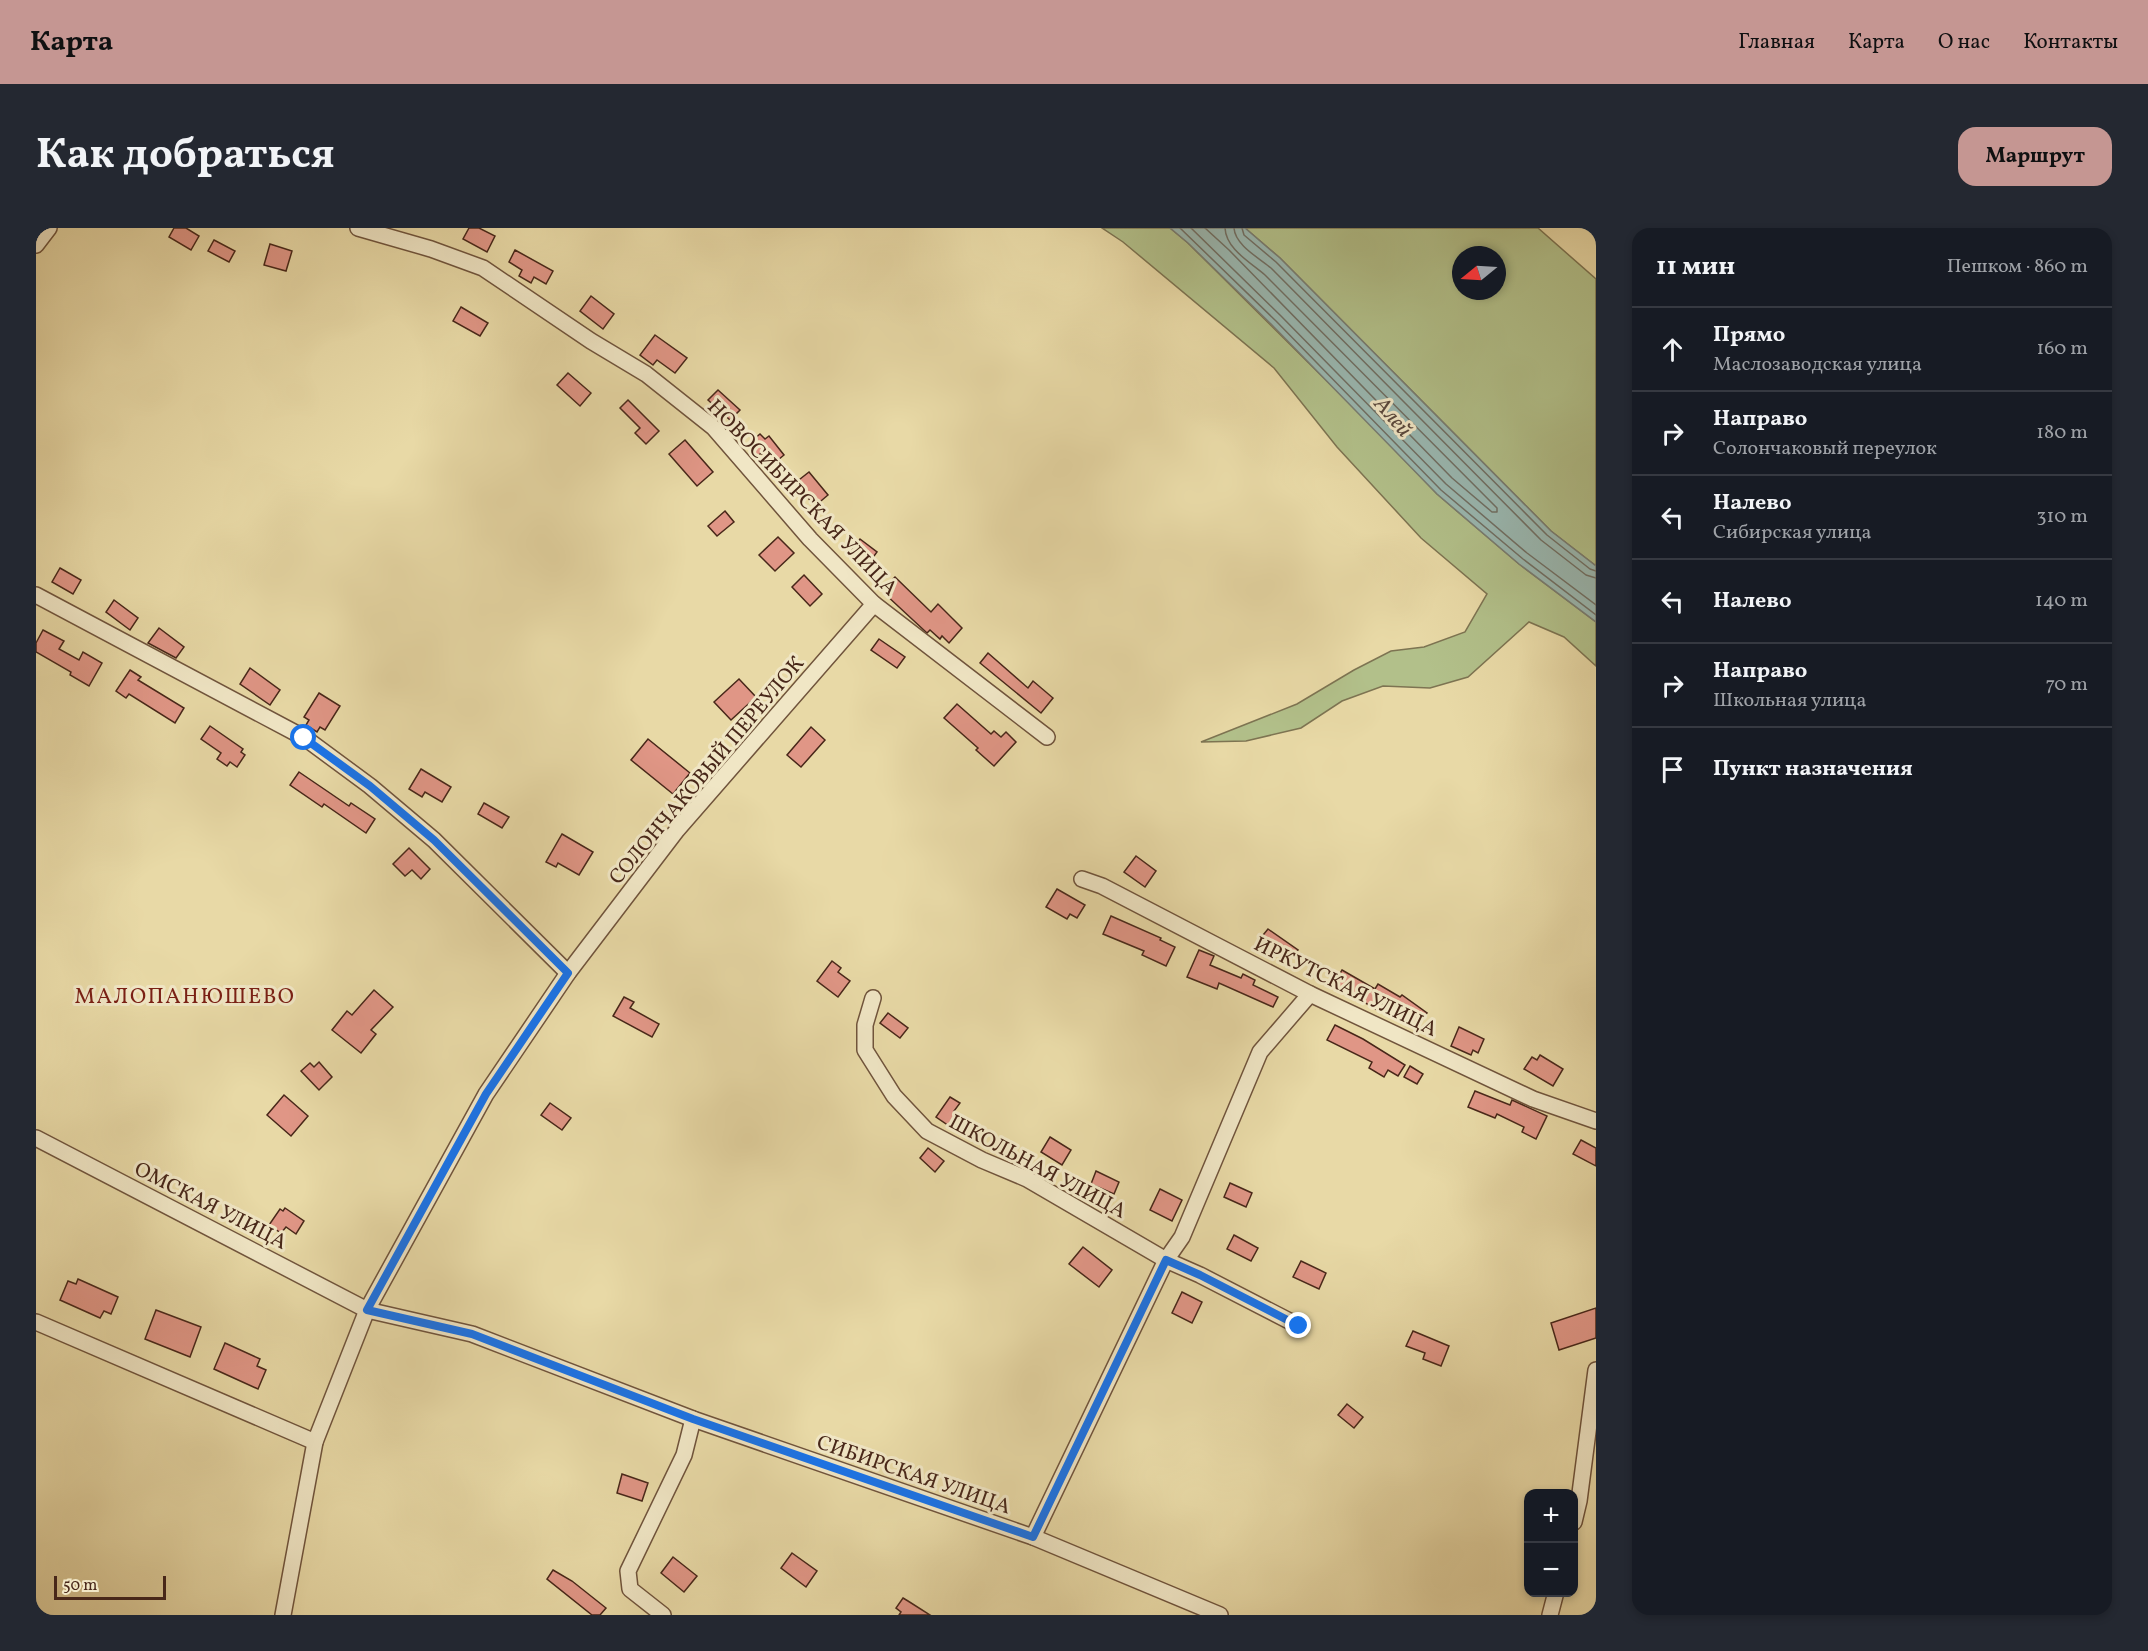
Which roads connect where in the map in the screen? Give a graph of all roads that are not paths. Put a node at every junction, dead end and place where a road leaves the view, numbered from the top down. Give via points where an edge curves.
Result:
1 (49, 228) edge
2 (358, 228) edge
3 (36, 245) edge
4 (36, 596) edge
5 (874, 604) junction
6 (1047, 737) dead end
7 (1082, 879) dead end
8 (568, 973) junction
9 (1310, 994) junction
10 (873, 998) dead end
11 (1596, 1121) edge
12 (36, 1138) edge
13 (1166, 1260) junction
14 (367, 1310) junction
15 (36, 1322) edge
16 (1299, 1326) dead end
17 (1596, 1370) edge
18 (693, 1419) junction
19 (315, 1442) junction
20 (1578, 1505) edge
21 (1033, 1537) junction
22 (1555, 1597) edge
23 (283, 1615) edge
24 (663, 1615) edge
25 (1220, 1615) edge
26 (1550, 1615) edge

1 - 3 street
2 - 5 street, НОВОСИБИРСКАЯ УЛИЦА via 483,268 646,374 714,428 810,539
4 - 8 street via 304,738 434,840
5 - 6 street, НОВОСИБИРСКАЯ УЛИЦА
5 - 8 street, СОЛОНЧАКОВЫЙ ПЕРЕУЛОК via 677,830
7 - 9 street, ИРКУТСКАЯ УЛИЦА
8 - 14 street, СОЛОНЧАКОВЫЙ ПЕРЕУЛОК via 486,1094
9 - 11 street, ИРКУТСКАЯ УЛИЦА via 1533,1099
9 - 13 street via 1260,1052 1182,1237
10 - 13 street, ШКОЛЬНАЯ УЛИЦА via 865,1025 865,1050 894,1096 927,1131 1027,1179
12 - 14 street, ОМСКАЯ УЛИЦА
13 - 16 street, ШКОЛЬНАЯ УЛИЦА
13 - 21 street
14 - 18 street, СИБИРСКАЯ УЛИЦА via 472,1334
14 - 19 street, СОЛОНЧАКОВЫЙ ПЕРЕУЛОК
15 - 19 street
17 - 20 street
18 - 21 street, СИБИРСКАЯ УЛИЦА
18 - 24 street via 684,1455 628,1571 630,1589
19 - 23 street, СОЛОНЧАКОВЫЙ ПЕРЕУЛОК
21 - 25 street, СИБИРСКАЯ УЛИЦА
22 - 26 street

